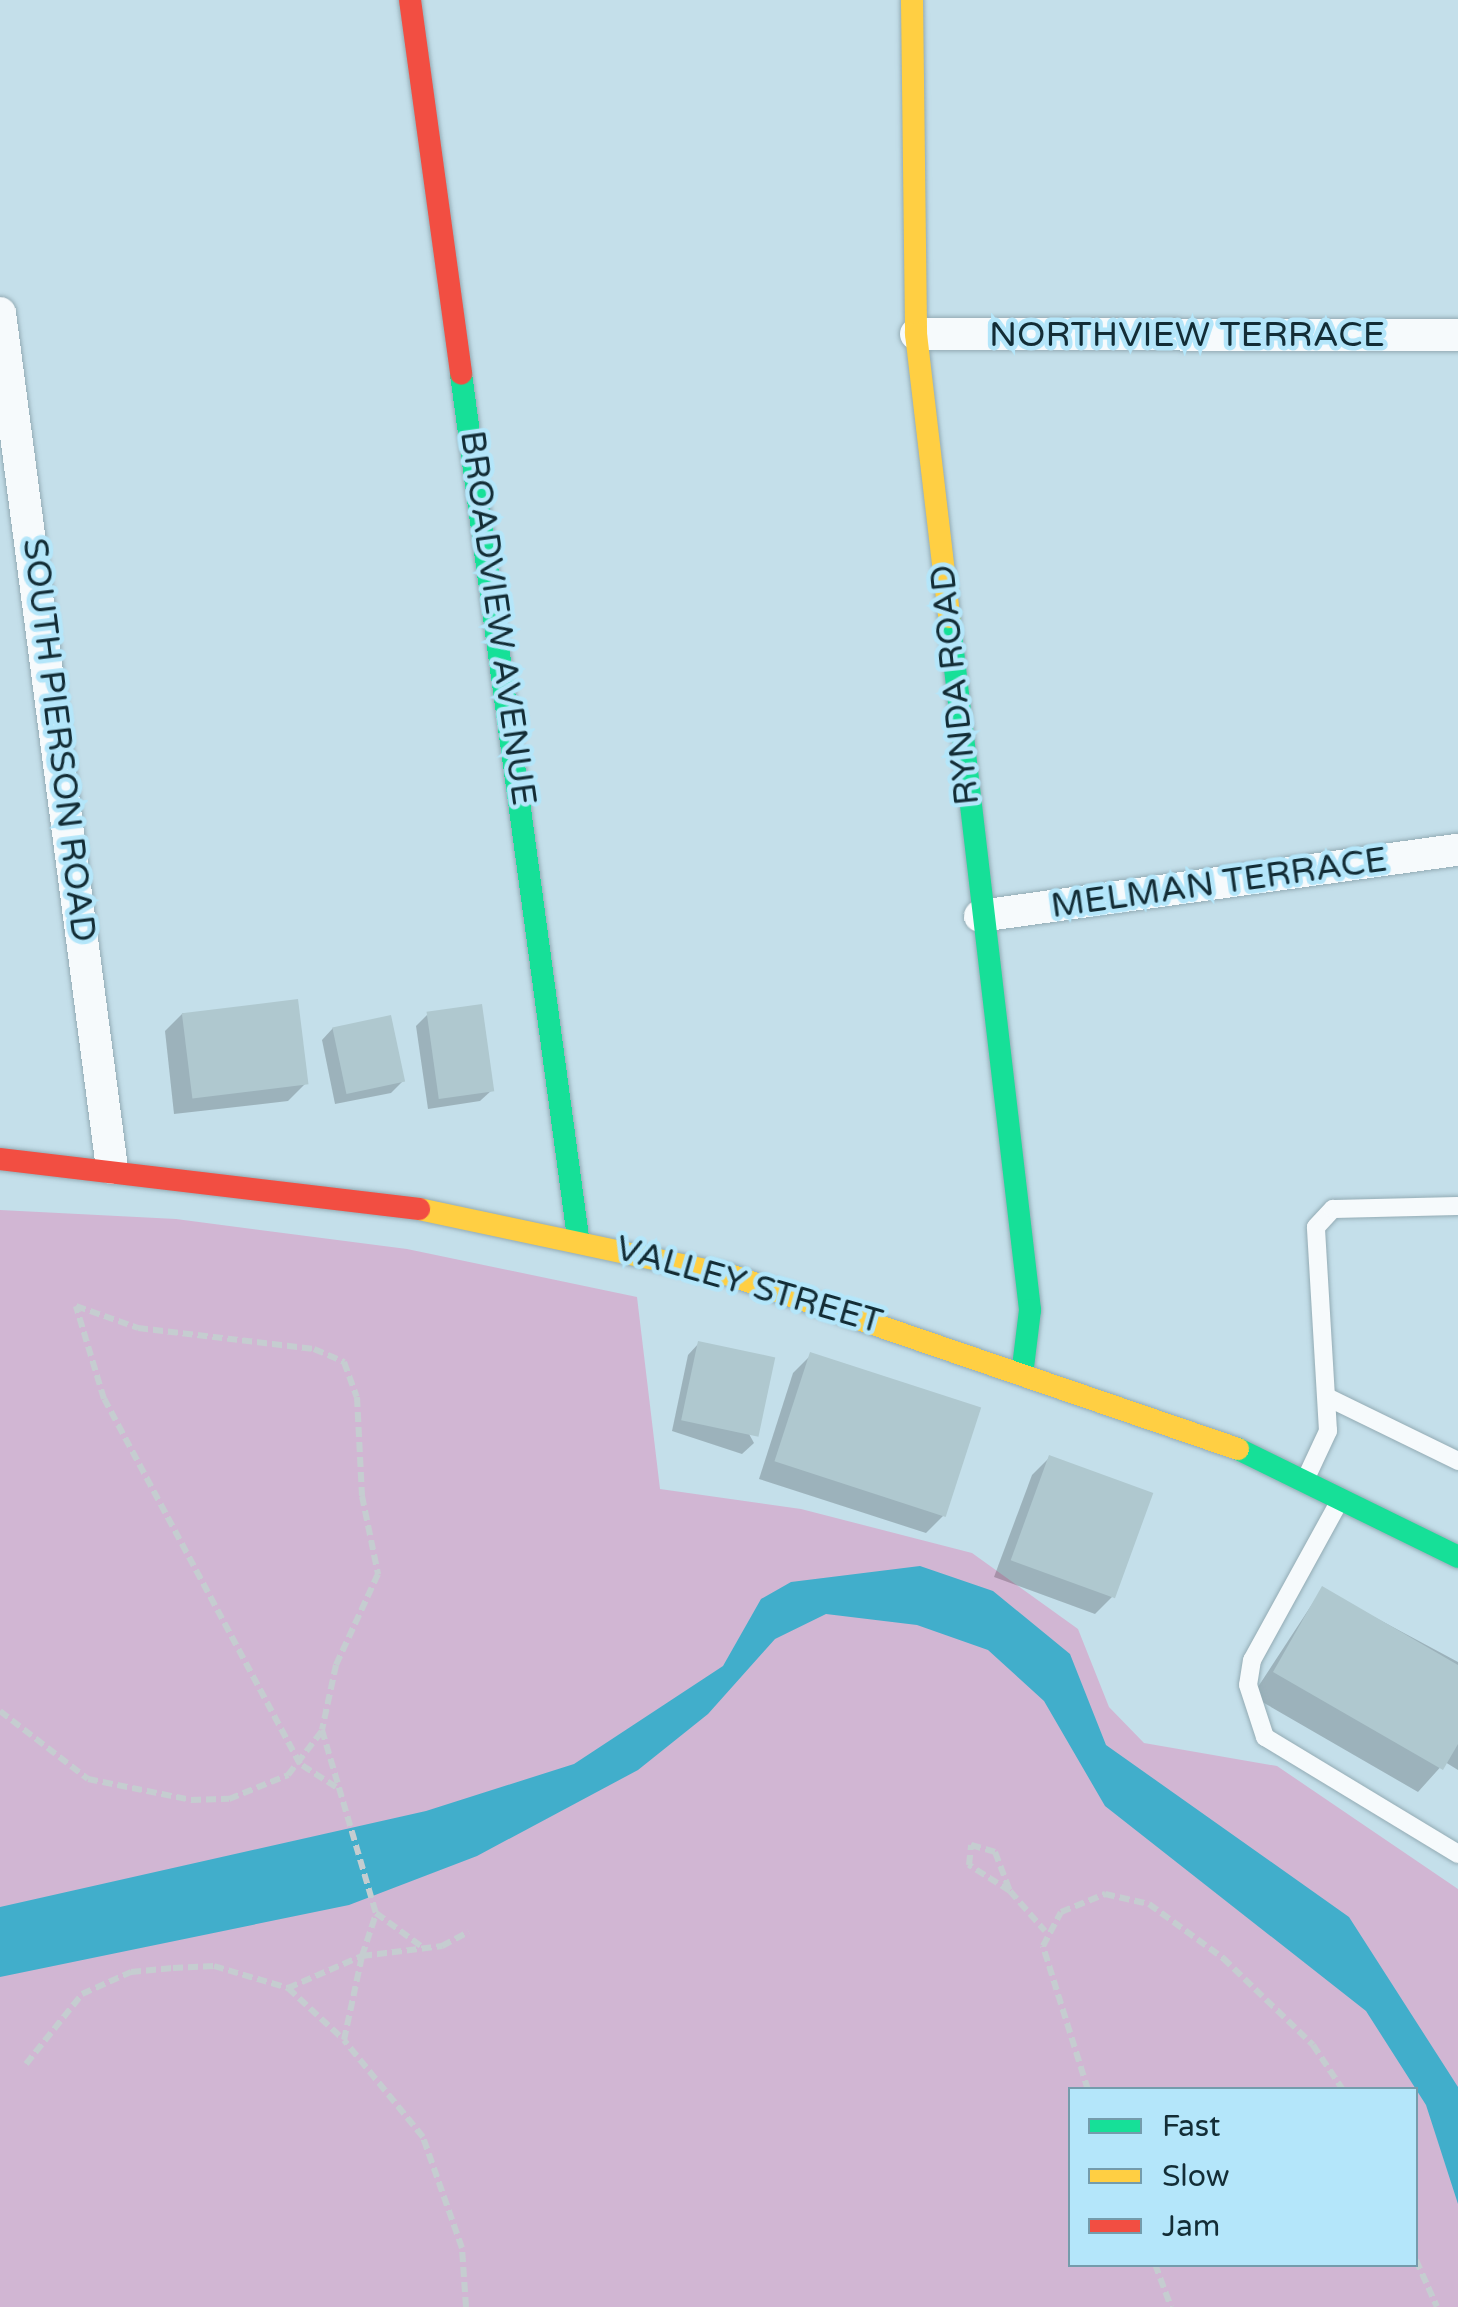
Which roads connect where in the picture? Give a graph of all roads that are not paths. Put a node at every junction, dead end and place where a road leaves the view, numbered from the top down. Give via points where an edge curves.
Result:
1 (410, 0) edge
2 (912, 0) edge
3 (0, 314) edge
4 (916, 334) junction
5 (1458, 336) edge
6 (1458, 850) edge
7 (980, 916) junction
8 (0, 1160) edge
9 (112, 1168) junction
10 (1458, 1206) edge
11 (578, 1237) junction
12 (1023, 1367) junction
13 (1328, 1396) junction
14 (1458, 1461) edge
15 (1307, 1476) junction
16 (1343, 1492) junction
17 (1458, 1556) edge
18 (1458, 1854) edge

1 - 11 street, BROADVIEW AVENUE
2 - 4 street, RYNDA ROAD
3 - 9 street, SOUTH PIERSON ROAD
4 - 5 street, NORTHVIEW TERRACE
4 - 7 street, RYNDA ROAD
6 - 7 street, MELMAN TERRACE
7 - 12 street, RYNDA ROAD via 1030,1310
8 - 9 street, VALLEY STREET
9 - 11 street, VALLEY STREET via 290,1187
10 - 13 lane via 1333,1209 1316,1227
11 - 12 street, VALLEY STREET
12 - 15 street, VALLEY STREET
13 - 14 lane
13 - 15 lane via 1328,1431
15 - 16 street, VALLEY STREET
16 - 17 street, VALLEY STREET
16 - 18 lane via 1252,1660 1248,1685 1265,1737

